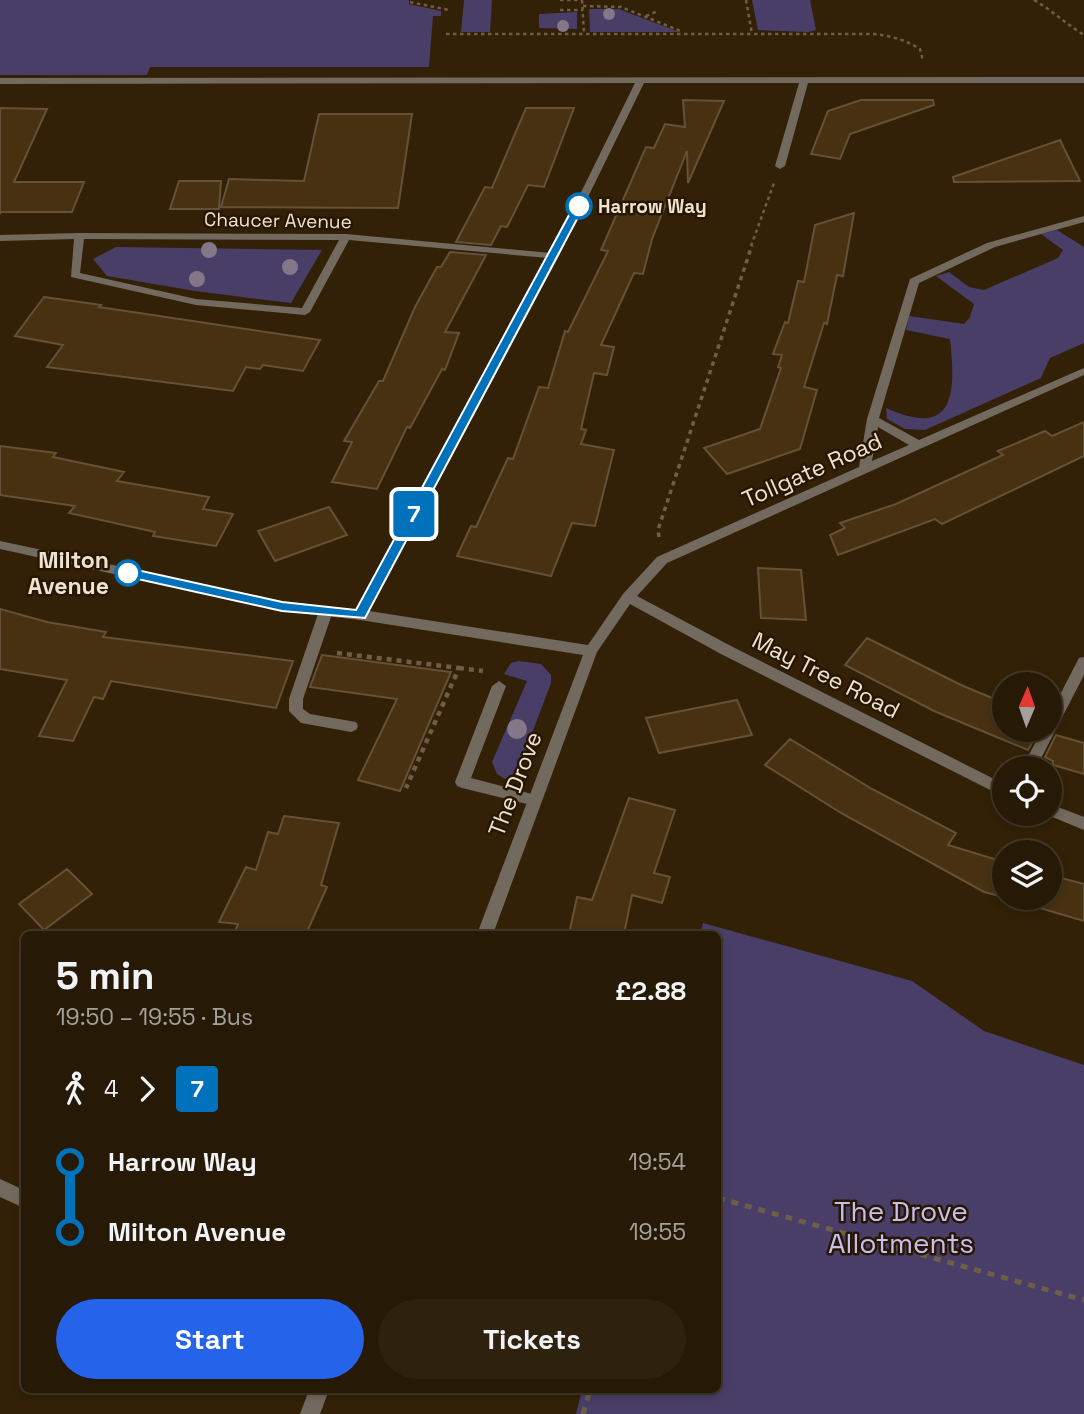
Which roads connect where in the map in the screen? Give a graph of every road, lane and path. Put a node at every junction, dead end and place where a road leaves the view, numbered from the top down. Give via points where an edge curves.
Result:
1 (560, 0) edge
2 (582, 0) edge
3 (746, 0) edge
4 (1034, 0) edge
5 (410, 2) dead end
6 (583, 8) junction
7 (449, 10) dead end
8 (560, 10) dead end
9 (658, 10) dead end
10 (645, 17) junction
11 (584, 33) junction
12 (446, 34) dead end
13 (687, 34) junction
14 (752, 34) junction
15 (1084, 35) edge
16 (921, 55) dead end
17 (804, 80) junction
18 (1084, 80) edge
19 (0, 81) edge
20 (640, 82) junction
21 (780, 166) joint
22 (1084, 219) edge
23 (79, 236) junction
24 (346, 237) junction
25 (0, 238) edge
26 (554, 256) junction
27 (1084, 371) edge
28 (873, 419) junction
29 (919, 445) junction
30 (865, 469) junction
31 (0, 545) edge
32 (662, 560) junction
33 (628, 597) junction
34 (326, 611) junction
35 (360, 615) junction
36 (591, 651) junction
37 (327, 652) dead end
38 (1084, 662) edge
39 (499, 686) dead end
40 (1062, 705) edge
41 (351, 726) dead end
42 (992, 785) edge
43 (406, 788) dead end
44 (535, 800) junction
45 (1062, 815) edge
46 (1084, 824) edge
47 (486, 931) edge
48 (0, 1188) edge
49 (21, 1198) edge
50 (721, 1199) edge
51 (1084, 1300) edge
52 (318, 1393) edge
53 (589, 1393) edge
54 (310, 1414) edge
55 (583, 1414) edge

1 - 2 path
2 - 6 path
3 - 14 path
4 - 15 path via 1059,13 1065,23
5 - 7 path
6 - 8 path
6 - 10 path via 621,7
6 - 11 path
9 - 10 path
10 - 13 path
11 - 12 path
11 - 13 path
13 - 14 path
14 - 16 path via 882,35 916,46
17 - 18 street
17 - 20 street
17 - 21 street
19 - 20 street
20 - 26 street
21 - 32 path via 658,530
22 - 28 street via 991,245 914,281
23 - 24 street, Chaucer Avenue
23 - 24 street via 75,275 196,302 305,312
23 - 25 street, Chaucer Avenue
24 - 26 street, Chaucer Avenue
26 - 35 street
27 - 29 street, Tollgate Road
28 - 29 street
28 - 30 street
29 - 30 street, Tollgate Road
30 - 32 street, Tollgate Road
31 - 34 street via 282,606
32 - 33 street, Tollgate Road
33 - 36 street, Tollgate Road
33 - 42 street, May Tree Road
34 - 35 street
34 - 41 street via 296,711 306,719
35 - 36 street
36 - 44 street, The Drove
37 - 43 path via 459,668
38 - 40 street
39 - 44 street via 462,782
44 - 47 street, The Drove
45 - 46 street
48 - 49 street
50 - 51 path
52 - 54 street
53 - 55 path

